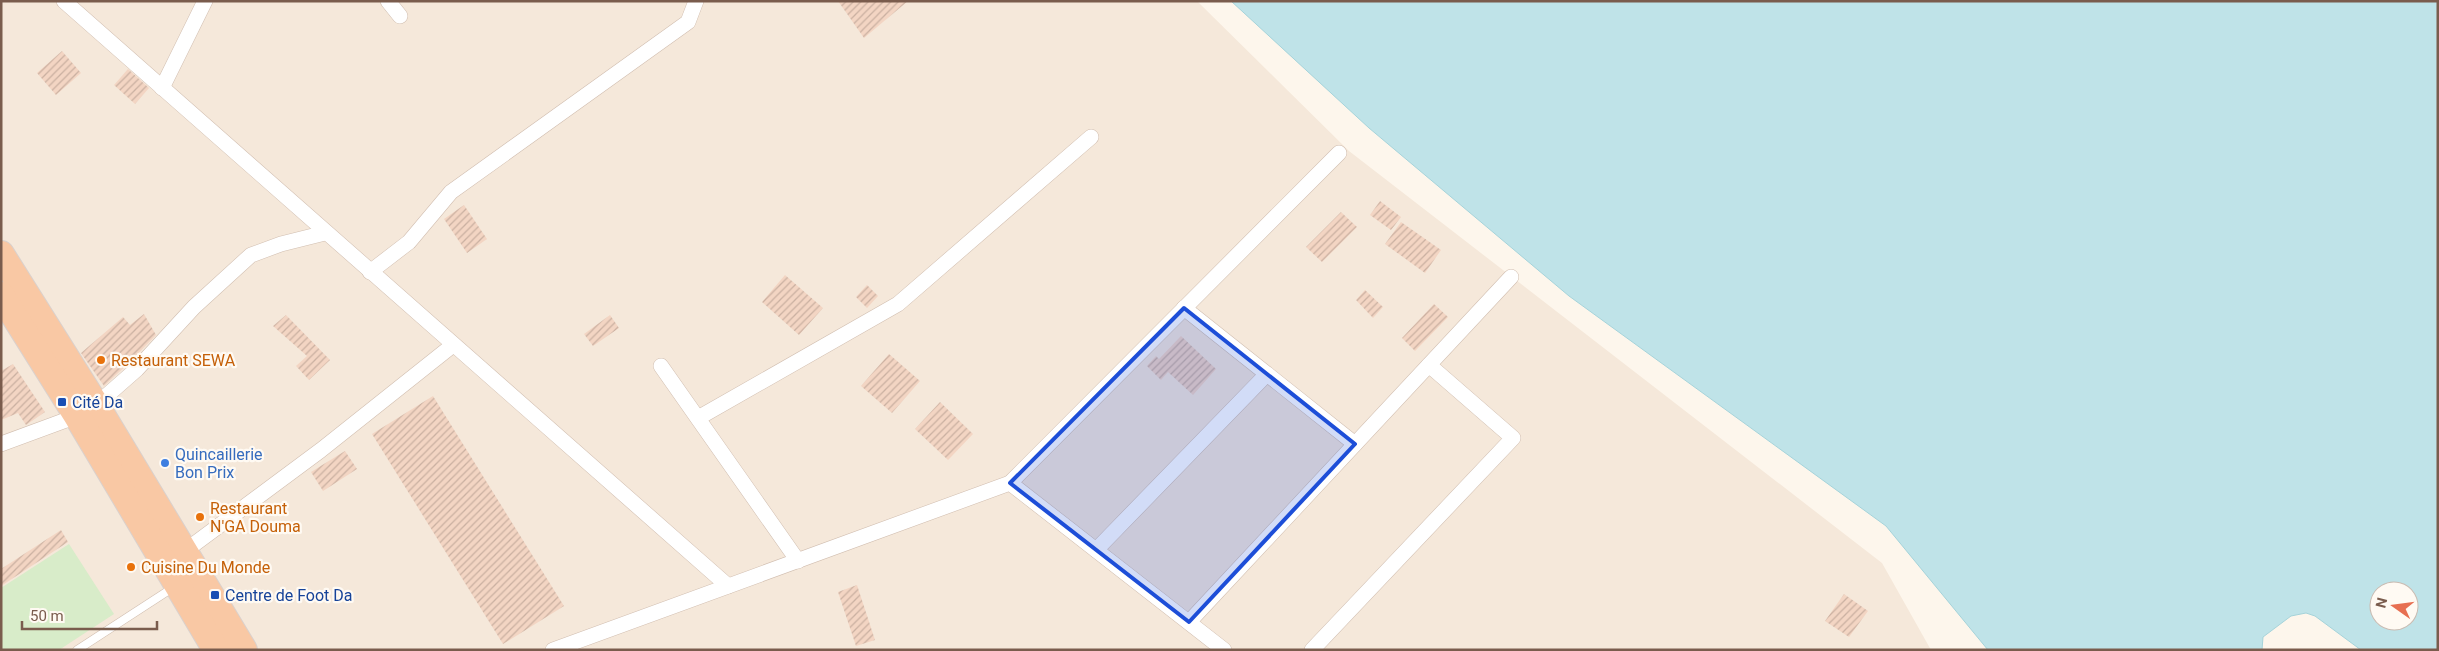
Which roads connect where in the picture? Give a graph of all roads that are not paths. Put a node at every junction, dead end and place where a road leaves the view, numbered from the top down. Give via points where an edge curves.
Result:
1 (64, 1) edge
2 (205, 1) edge
3 (388, 1) edge
4 (696, 1) edge
5 (400, 16) dead end
6 (162, 88) junction
7 (1091, 137) dead end
8 (1339, 153) dead end
9 (325, 232) junction
10 (1, 254) edge
11 (370, 272) junction
12 (1511, 277) dead end
13 (1, 295) edge
14 (1184, 308) junction
15 (453, 345) junction
16 (1429, 365) junction
17 (661, 366) dead end
18 (1267, 374) junction
19 (87, 410) junction
20 (698, 418) junction
21 (1, 444) edge
22 (1355, 444) junction
23 (1010, 484) junction
24 (1096, 550) junction
25 (185, 551) junction
26 (798, 561) junction
27 (178, 585) junction
28 (728, 586) junction
29 (1189, 622) junction
30 (77, 650) edge
31 (216, 650) edge
32 (244, 650) edge
33 (553, 650) edge
34 (1224, 650) edge
35 (1312, 650) edge

1 - 6 street
2 - 6 street
3 - 5 street
4 - 11 street via 688,22 451,192 409,242
6 - 9 street
7 - 20 street via 898,304
8 - 14 street
9 - 11 street
9 - 19 street via 251,255 194,307 137,369
10 - 19 highway
11 - 15 street
12 - 16 street
13 - 19 highway
14 - 18 street
14 - 23 street
15 - 25 street via 321,450
15 - 28 street
16 - 22 street
16 - 35 street via 1513,438
17 - 20 street
18 - 22 street
18 - 24 street
19 - 21 street
19 - 25 highway
19 - 27 highway
20 - 26 street
22 - 29 street
23 - 24 street
23 - 26 street
24 - 29 street
25 - 32 highway
26 - 28 street
27 - 30 lane
27 - 31 highway
28 - 33 street
29 - 34 street

